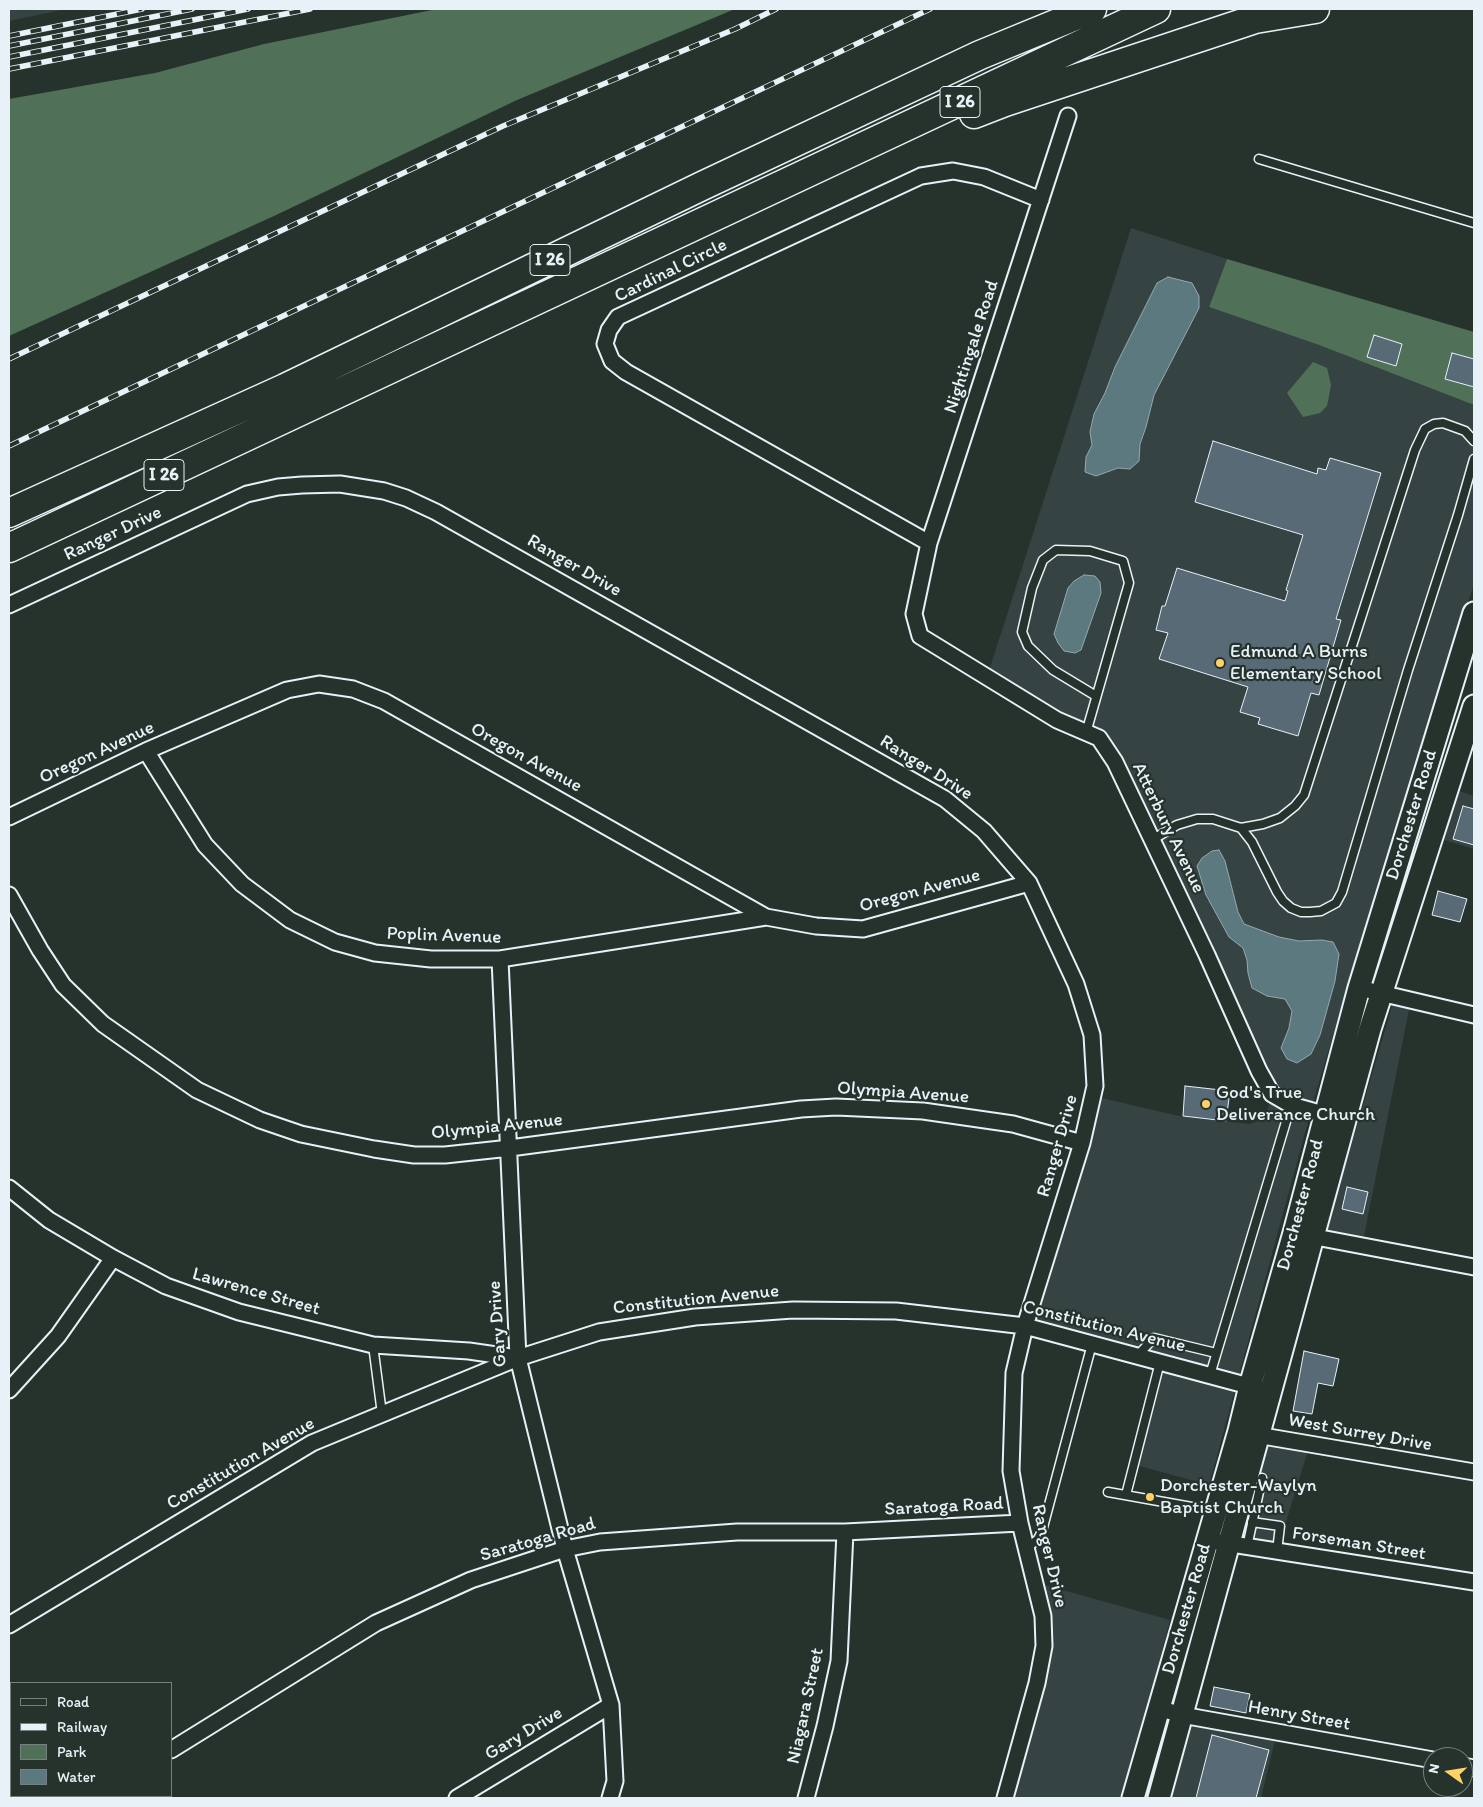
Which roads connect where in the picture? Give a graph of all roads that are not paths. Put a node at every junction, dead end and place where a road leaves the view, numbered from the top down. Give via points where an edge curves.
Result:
1 (1060, 9) edge
2 (1092, 9) edge
3 (1156, 9) edge
4 (1315, 9) edge
5 (980, 55) junction
6 (1068, 116) dead end
7 (1259, 159) dead end
8 (762, 195) junction
9 (1041, 200) junction
10 (1474, 223) edge
11 (1474, 441) edge
12 (1474, 458) edge
13 (9, 513) edge
14 (929, 543) junction
15 (9, 548) edge
16 (920, 592) joint
17 (9, 605) edge
18 (1474, 613) edge
19 (1096, 696) junction
20 (1474, 706) edge
21 (1086, 732) junction
22 (146, 750) junction
23 (9, 817) edge
24 (1241, 828) junction
25 (1152, 840) junction
26 (1029, 883) junction
27 (9, 895) edge
28 (766, 917) junction
29 (500, 959) junction
30 (1359, 988) junction
31 (1382, 993) junction
32 (1474, 1015) edge
33 (1291, 1105) junction
34 (1325, 1115) junction
35 (1346, 1119) junction
36 (1082, 1143) junction
37 (510, 1148) junction
38 (9, 1188) edge
39 (1304, 1234) junction
40 (113, 1258) junction
41 (1474, 1267) edge
42 (1025, 1326) junction
43 (1092, 1344) junction
44 (373, 1346) junction
45 (1216, 1353) junction
46 (1137, 1356) junction
47 (518, 1358) junction
48 (1160, 1362) junction
49 (1210, 1375) junction
50 (1250, 1386) junction
51 (9, 1390) edge
52 (1271, 1392) junction
53 (382, 1414) junction
54 (1249, 1434) junction
55 (1474, 1472) edge
56 (1262, 1478) dead end
57 (1108, 1492) dead end
58 (1126, 1495) junction
59 (1216, 1511) junction
60 (1252, 1522) junction
61 (1020, 1523) junction
62 (845, 1532) junction
63 (1208, 1540) junction
64 (1238, 1545) junction
65 (565, 1549) junction
66 (1026, 1549) junction
67 (1276, 1551) junction
68 (1474, 1582) edge
69 (9, 1625) edge
70 (611, 1705) junction
71 (1158, 1708) junction
72 (1182, 1715) junction
73 (172, 1749) edge
74 (1423, 1758) edge
75 (457, 1798) edge
76 (610, 1798) edge
77 (806, 1798) edge
78 (1005, 1798) edge
79 (1134, 1798) edge
80 (1159, 1798) edge

1 - 5 highway
2 - 5 highway, I 26
3 - 8 highway, I 26
4 - 8 highway via 1255,19 1015,99
5 - 13 highway, I 26 via 286,388
6 - 9 street, Nightingale Road
7 - 10 lane
8 - 15 highway, I 26
9 - 14 street, Nightingale Road
9 - 14 street, Cardinal Circle via 984,177 953,171 920,176 618,317 609,330 605,344 612,361 626,372
11 - 24 lane via 1465,431 1443,423 1425,429 1415,450 1304,795 1280,818
12 - 24 lane via 1336,903 1310,912 1291,908 1276,892 1261,858
14 - 16 street, Nightingale Road
16 - 21 street, Atterbury Avenue via 914,614 920,636 1057,720
17 - 26 street, Ranger Drive via 247,494 278,487 340,484 384,491 406,498 477,534 945,799 984,831
18 - 30 main road, Dorchester Road
19 - 19 lane via 1129,583 1122,561 1090,552 1056,550 1043,560 1032,588 1022,632 1028,646 1053,670
19 - 21 lane
20 - 31 main road, Dorchester Road
21 - 25 street, Atterbury Avenue via 1099,738 1114,762
22 - 23 street, Oregon Avenue
22 - 28 street, Oregon Avenue via 287,690 319,684 353,689 384,701
22 - 29 street, Poplin Avenue via 205,844 242,884 290,920 335,942 375,953 431,959
24 - 25 lane via 1214,819 1197,819
25 - 33 street, Atterbury Avenue via 1259,1071 1272,1094
26 - 28 street, Oregon Avenue via 863,929 816,926
26 - 36 street, Ranger Drive via 1076,984 1092,1035 1095,1086
27 - 37 street, Olympia Avenue via 63,985 103,1024 197,1090 260,1120 301,1134 374,1149 446,1155
28 - 29 street, Poplin Avenue
29 - 37 street, Gary Drive
30 - 31 street
30 - 34 main road, Dorchester Road
31 - 32 street
31 - 35 main road, Dorchester Road
33 - 34 street, Atterbury Avenue
33 - 45 lane
34 - 35 street, Atterbury Avenue
34 - 39 main road, Dorchester Road
35 - 39 main road, Dorchester Road
36 - 37 street, Olympia Avenue via 1013,1124 932,1112 836,1107
36 - 42 street, Ranger Drive
37 - 47 street, Gary Drive
38 - 40 street, Lawrence Street via 49,1220
39 - 41 street
39 - 50 main road, Dorchester Road
39 - 52 main road, Dorchester Road
40 - 44 street, Lawrence Street via 166,1286 239,1312
40 - 51 street via 58,1336
42 - 43 street, Constitution Avenue
42 - 47 street, Constitution Avenue via 896,1311 793,1310 695,1317 599,1332
42 - 61 street, Ranger Drive via 1014,1373 1011,1470
43 - 46 street, Constitution Avenue
43 - 66 lane via 1042,1531
44 - 47 street, Lawrence Street via 470,1351
44 - 53 lane
45 - 46 lane via 1154,1338
45 - 49 lane
46 - 48 street, Constitution Avenue
47 - 53 street, Constitution Avenue
47 - 65 street, Gary Drive
48 - 49 street, Constitution Avenue
48 - 58 lane
49 - 50 street, Constitution Avenue
50 - 52 street, Constitution Avenue
50 - 54 main road, Dorchester Road
52 - 54 main road, Dorchester Road
53 - 69 street, Constitution Avenue via 312,1443
54 - 55 street, West Surrey Drive
54 - 59 main road, Dorchester Road
54 - 64 main road, Dorchester Road
56 - 60 lane
57 - 58 lane
58 - 59 lane
59 - 63 main road, Dorchester Road
60 - 64 lane
60 - 67 lane via 1280,1526
61 - 62 street, Saratoga Road
61 - 66 street, Ranger Drive
62 - 65 street, Saratoga Road via 738,1532 600,1542
62 - 77 street, Niagara Street via 839,1661
63 - 64 street, Forseman Street
63 - 71 main road, Dorchester Road
64 - 67 street, Forseman Street
64 - 72 main road, Dorchester Road
65 - 70 street, Gary Drive
65 - 73 street, Saratoga Road via 471,1580 376,1623
66 - 78 street, Ranger Drive via 1043,1616 1044,1646
67 - 68 street, Forseman Street
70 - 75 street, Gary Drive
70 - 76 street, Gary Drive via 615,1781
71 - 72 street, Henry Street
71 - 79 main road, Dorchester Road
72 - 74 street, Henry Street
72 - 80 main road, Dorchester Road

